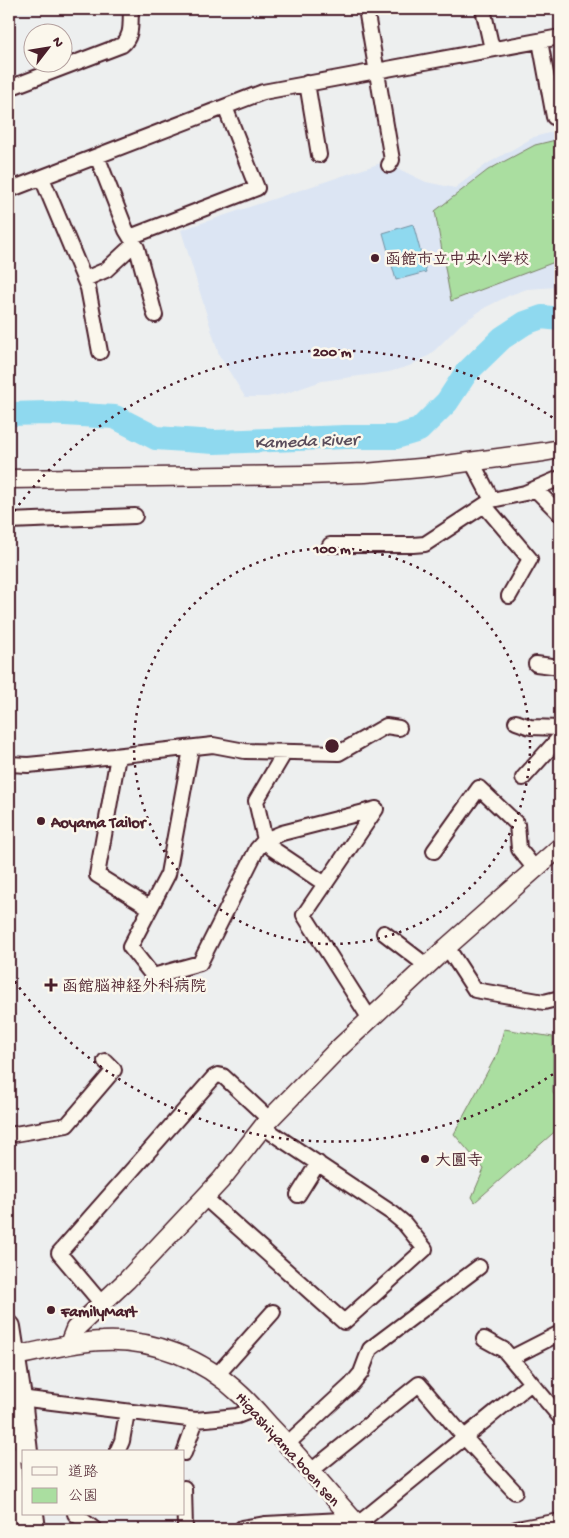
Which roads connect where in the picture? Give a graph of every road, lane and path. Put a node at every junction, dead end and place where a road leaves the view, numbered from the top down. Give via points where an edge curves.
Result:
1 (131, 9) edge
2 (366, 9) edge
3 (483, 9) edge
4 (560, 37) edge
5 (540, 41) junction
6 (492, 49) junction
7 (376, 70) junction
8 (307, 83) junction
9 (10, 86) edge
10 (225, 107) junction
11 (554, 117) dead end
12 (319, 155) dead end
13 (97, 156) junction
14 (389, 165) dead end
15 (42, 178) junction
16 (10, 187) edge
17 (132, 240) junction
18 (85, 279) junction
19 (155, 315) dead end
20 (100, 352) dead end
21 (560, 448) edge
22 (472, 462) junction
23 (560, 478) edge
24 (9, 479) edge
25 (535, 489) junction
26 (488, 503) junction
27 (560, 514) edge
28 (135, 516) dead end
29 (9, 521) edge
30 (330, 545) dead end
31 (509, 596) dead end
32 (536, 664) dead end
33 (560, 667) edge
34 (516, 722) dead end
35 (399, 728) dead end
36 (560, 728) edge
37 (560, 737) edge
38 (191, 749) junction
39 (285, 752) junction
40 (118, 756) junction
41 (9, 764) edge
42 (523, 778) dead end
43 (265, 840) junction
44 (560, 847) edge
45 (434, 851) dead end
46 (536, 870) junction
47 (325, 884) junction
48 (150, 908) junction
49 (384, 933) dead end
50 (448, 947) junction
51 (427, 966) junction
52 (560, 998) edge
53 (370, 1019) junction
54 (105, 1061) dead end
55 (266, 1123) junction
56 (9, 1135) edge
57 (318, 1163) junction
58 (298, 1195) dead end
59 (204, 1197) junction
60 (479, 1267) dead end
61 (102, 1304) junction
62 (273, 1312) dead end
63 (9, 1327) edge
64 (560, 1333) edge
65 (484, 1339) dead end
66 (69, 1344) junction
67 (11, 1357) edge
68 (511, 1358) junction
69 (216, 1375) junction
70 (532, 1383) junction
71 (20, 1398) junction
72 (256, 1409) junction
73 (127, 1412) junction
74 (560, 1417) edge
75 (196, 1420) junction
76 (464, 1437) junction
77 (287, 1444) junction
78 (26, 1450) edge
79 (118, 1450) edge
80 (185, 1450) edge
81 (9, 1458) edge
82 (311, 1471) junction
83 (515, 1492) dead end
84 (32, 1516) edge
85 (78, 1516) edge
86 (185, 1516) edge
87 (560, 1520) edge
88 (357, 1524) edge
89 (242, 1528) dead end
90 (15, 1529) edge
91 (34, 1529) edge
92 (94, 1529) edge
93 (185, 1529) edge
94 (516, 1529) edge

1 - 9 street via 130,34 122,45
2 - 7 street
3 - 6 street
4 - 5 street
5 - 6 street
5 - 11 street
6 - 7 street
7 - 8 street
7 - 14 street via 392,160
8 - 10 street via 263,92
8 - 12 street
10 - 13 street
10 - 17 street via 257,188
13 - 15 street
13 - 17 street
15 - 16 street
15 - 18 street
17 - 18 street via 106,270
17 - 19 street
18 - 20 street
21 - 22 street
22 - 24 street via 365,473
22 - 26 street
23 - 25 street
25 - 26 street
25 - 27 street
26 - 30 street via 425,544
26 - 31 street via 530,559
28 - 29 street
32 - 33 street
34 - 36 street via 530,727
35 - 39 street via 386,726 339,752
37 - 42 street
38 - 39 street via 213,745 245,752
38 - 40 street
38 - 48 street via 168,874
39 - 43 street via 256,801
40 - 41 street
40 - 48 street via 97,876
43 - 47 street via 273,849
43 - 47 street via 376,809
43 - 48 street via 256,849 200,963 153,976 130,947
44 - 46 street
45 - 46 street via 479,788 517,824 519,849
46 - 50 street
47 - 53 street via 304,915
49 - 51 street
50 - 51 street
50 - 52 street via 475,990 544,1002
51 - 53 street
53 - 55 street
54 - 56 street via 114,1070 67,1125
55 - 57 street
55 - 59 street
55 - 61 street via 222,1076 214,1078 59,1253
57 - 58 street
57 - 59 street via 404,1223 425,1250 344,1322
59 - 61 street
60 - 77 street via 370,1349 361,1373
61 - 66 street via 75,1329
62 - 69 street
63 - 67 main road
64 - 68 street
65 - 68 street via 504,1350
66 - 67 street, Higashiyama boen sen
66 - 69 street, Higashiyama boen sen via 116,1341 151,1345 195,1361
67 - 71 main road
68 - 70 street
69 - 72 street, Higashiyama boen sen
70 - 74 street
70 - 76 street
71 - 73 street
71 - 78 main road
72 - 75 street via 237,1416
72 - 77 street, Higashiyama boen sen
73 - 75 street
73 - 79 street
75 - 80 street
76 - 82 street via 419,1384
76 - 83 street
76 - 88 street
77 - 82 street, Higashiyama boen sen
81 - 90 main road
82 - 88 street, Higashiyama boen sen
84 - 91 main road
85 - 92 street
86 - 93 street
87 - 94 street
88 - 89 street via 342,1520

